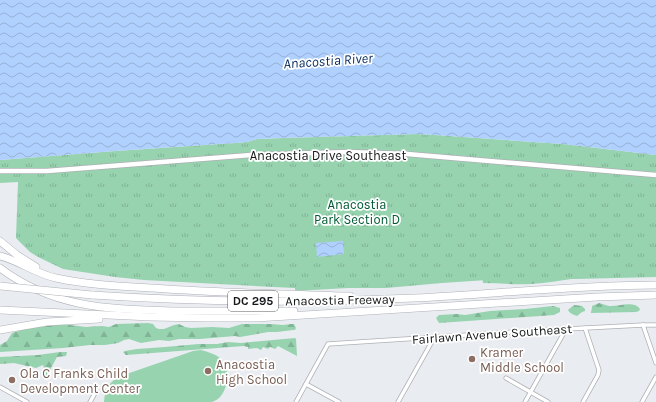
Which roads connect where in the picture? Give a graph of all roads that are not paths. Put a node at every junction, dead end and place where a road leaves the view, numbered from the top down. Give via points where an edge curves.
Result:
1 (0, 171) edge
2 (656, 175) edge
3 (0, 241) edge
4 (0, 256) edge
5 (0, 268) edge
6 (84, 282) junction
7 (656, 285) edge
8 (0, 286) edge
9 (656, 295) edge
10 (414, 298) junction
11 (0, 310) edge
12 (372, 311) junction
13 (151, 317) junction
14 (643, 325) junction
15 (656, 325) edge
16 (585, 328) junction
17 (566, 329) junction
18 (0, 330) edge
19 (434, 338) junction
20 (656, 363) edge
21 (656, 377) edge
22 (506, 378) dead end
23 (306, 384) junction
24 (0, 387) edge
25 (531, 392) junction
26 (94, 395) dead end
27 (28, 402) edge
28 (90, 402) edge
29 (296, 402) edge
30 (339, 402) edge
31 (398, 402) edge
32 (525, 402) edge
33 (548, 402) edge
34 (583, 402) edge
35 (642, 402) edge

1 - 2 street, Anacostia Drive Southeast via 47,171 251,155 348,152 406,154
3 - 6 highway via 39,268
4 - 6 highway via 50,277
5 - 12 highway via 48,295 93,306 216,311
6 - 10 highway via 223,292
7 - 10 highway, Anacostia Freeway / DC 295
8 - 10 highway, Anacostia Freeway / DC 295, bridge via 176,300 336,301
9 - 12 highway, Anacostia Freeway / DC 295 via 597,296
11 - 13 highway, Anacostia Freeway / DC 295
12 - 13 highway, Anacostia Freeway / DC 295 via 256,318
13 - 18 highway via 59,321
14 - 15 street, Fairlawn Avenue Southeast
14 - 16 street, Fairlawn Avenue Southeast
14 - 20 street
16 - 17 street, Fairlawn Avenue Southeast
16 - 34 street via 599,370
17 - 19 street, Fairlawn Avenue Southeast
17 - 25 street
19 - 23 street, Fairlawn Avenue Southeast via 328,344
19 - 31 street
21 - 35 street
22 - 25 street
23 - 29 street
23 - 30 street
24 - 27 street
25 - 32 street
25 - 33 street
26 - 28 street

